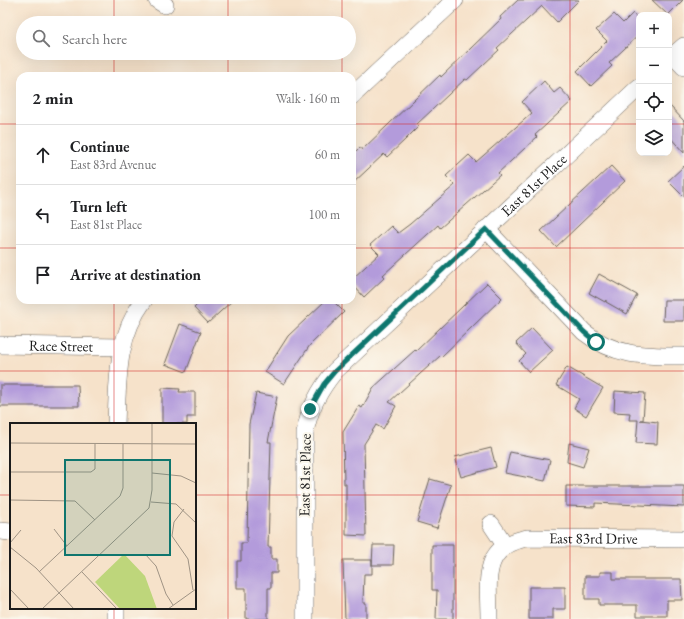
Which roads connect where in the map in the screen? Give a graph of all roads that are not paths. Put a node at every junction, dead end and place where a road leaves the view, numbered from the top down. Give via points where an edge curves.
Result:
1 (455, 0) edge
2 (636, 90) edge
3 (356, 92) edge
4 (486, 229) junction
5 (142, 304) edge
6 (0, 345) edge
7 (121, 348) junction
8 (684, 356) edge
9 (116, 423) edge
10 (492, 524) dead end
11 (0, 531) edge
12 (10, 532) edge
13 (684, 539) edge
14 (505, 545) junction
15 (305, 619) edge
16 (489, 619) edge

1 - 3 street
2 - 4 street, East 81st Place
4 - 8 street via 596,342 621,352 650,356
4 - 15 street, East 81st Place via 335,371 316,397 305,434
5 - 7 street via 129,326
6 - 7 street, Race Street
7 - 9 street
10 - 14 street
11 - 12 street
13 - 14 street, East 83rd Drive via 527,538 513,540
14 - 16 street, East 83rd Drive via 490,563

